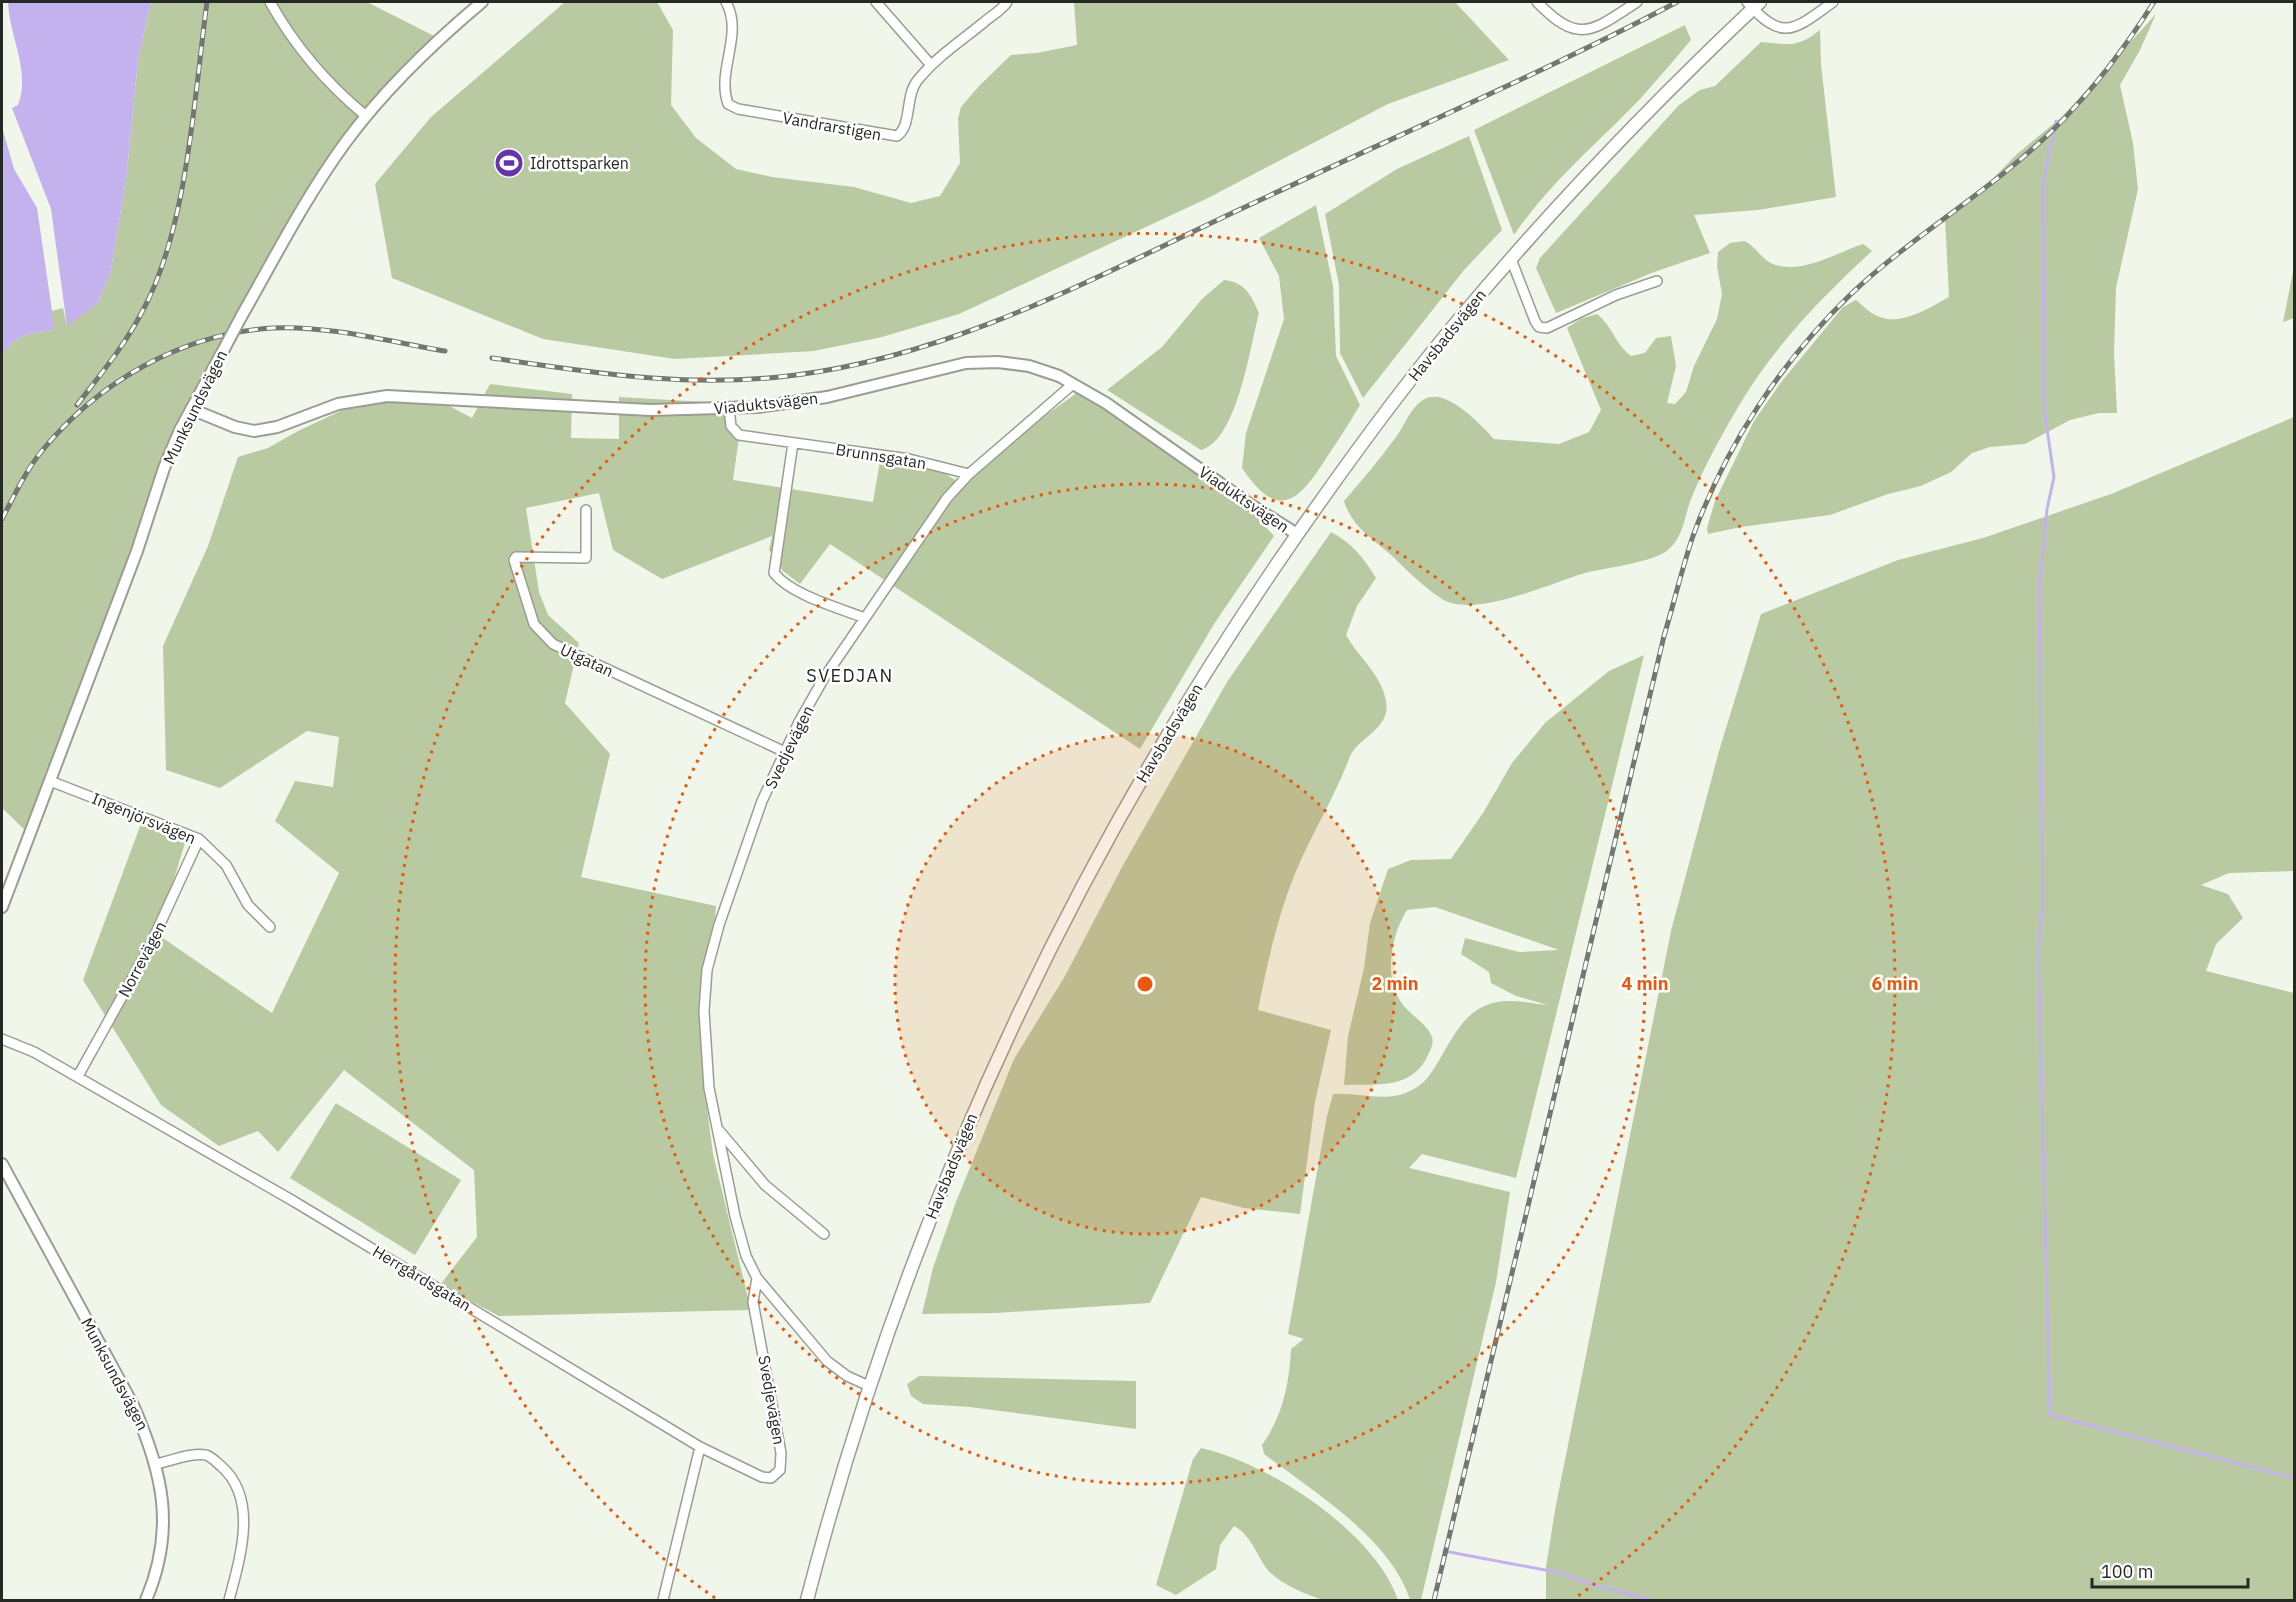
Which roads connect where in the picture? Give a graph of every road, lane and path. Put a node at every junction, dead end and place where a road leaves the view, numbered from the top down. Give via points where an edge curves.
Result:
1 (270, 2) edge
2 (482, 2) edge
3 (726, 2) edge
4 (876, 2) edge
5 (1007, 2) edge
6 (1537, 2) edge
7 (1637, 2) edge
8 (1833, 2) edge
9 (1753, 4) edge
10 (931, 65) junction
11 (366, 116) junction
12 (1511, 259) junction
13 (1657, 281) dead end
14 (1073, 384) junction
15 (729, 408) junction
16 (190, 409) junction
17 (793, 443) junction
18 (969, 474) junction
19 (586, 510) dead end
20 (1297, 534) junction
21 (865, 618) junction
22 (785, 752) junction
23 (50, 781) junction
24 (199, 839) junction
25 (2, 908) edge
26 (270, 927) dead end
27 (2, 1039) edge
28 (78, 1076) junction
29 (715, 1126) junction
30 (2, 1164) edge
31 (824, 1234) dead end
32 (757, 1278) junction
33 (869, 1386) junction
34 (700, 1447) junction
35 (156, 1464) junction
36 (147, 1600) edge
37 (229, 1600) edge
38 (663, 1600) edge
39 (807, 1600) edge

1 - 11 street via 298,47
2 - 11 street, Munksundsvägen via 413,64
3 - 10 street, Vandrarstigen via 734,26 726,98 728,104 738,109 897,136 905,123 910,91
4 - 10 street
5 - 10 street, Vandrarstigen
6 - 7 street via 1575,31 1597,26
8 - 9 street via 1790,28 1770,25
9 - 12 main road, Havsbadsvägen
11 - 16 street, Munksundsvägen, bridge via 312,193
12 - 13 street via 1539,327 1547,328
12 - 20 main road, Havsbadsvägen via 1415,374
14 - 15 street, Viaduktsvägen via 1029,366 966,363 827,397
14 - 18 street, Svedjevägen
14 - 20 street, Viaduktsvägen
15 - 16 street, Viaduktsvägen via 650,410 387,396 338,404 261,430 229,425
15 - 17 street, Brunnsgatan via 731,426 739,435
16 - 23 street, Munksundsvägen via 164,468 137,551
17 - 18 street, Brunnsgatan via 909,459
17 - 21 street via 773,567 780,580 796,590
18 - 21 street, Svedjevägen via 947,498
19 - 22 street, Utgatan via 586,558 514,560 528,610 541,633 573,654
20 - 33 main road, Havsbadsvägen via 1186,702 1058,928 955,1153
21 - 22 street, Svedjevägen via 824,678
22 - 29 street, Svedjevägen via 762,801 707,970 705,1051
23 - 24 street, Ingenjörsvägen
23 - 25 street, Munksundsvägen
24 - 26 street, Ingenjörsvägen via 226,865 248,906
24 - 28 street, Norrevägen via 149,948
27 - 28 street, Herrgårdsgatan
28 - 34 street, Herrgårdsgatan via 296,1202
29 - 31 street via 765,1185
29 - 32 street, Svedjevägen via 746,1256
30 - 35 street, Munksundsvägen via 133,1405
32 - 33 street, Svedjevägen via 827,1361
32 - 34 street, Svedjevägen via 753,1302 781,1454 780,1470 771,1478 762,1477
33 - 39 main road, Havsbadsvägen
34 - 38 street
35 - 36 street, Munksundsvägen via 164,1509 162,1545
35 - 37 street via 210,1456 237,1483 243,1500 243,1528

